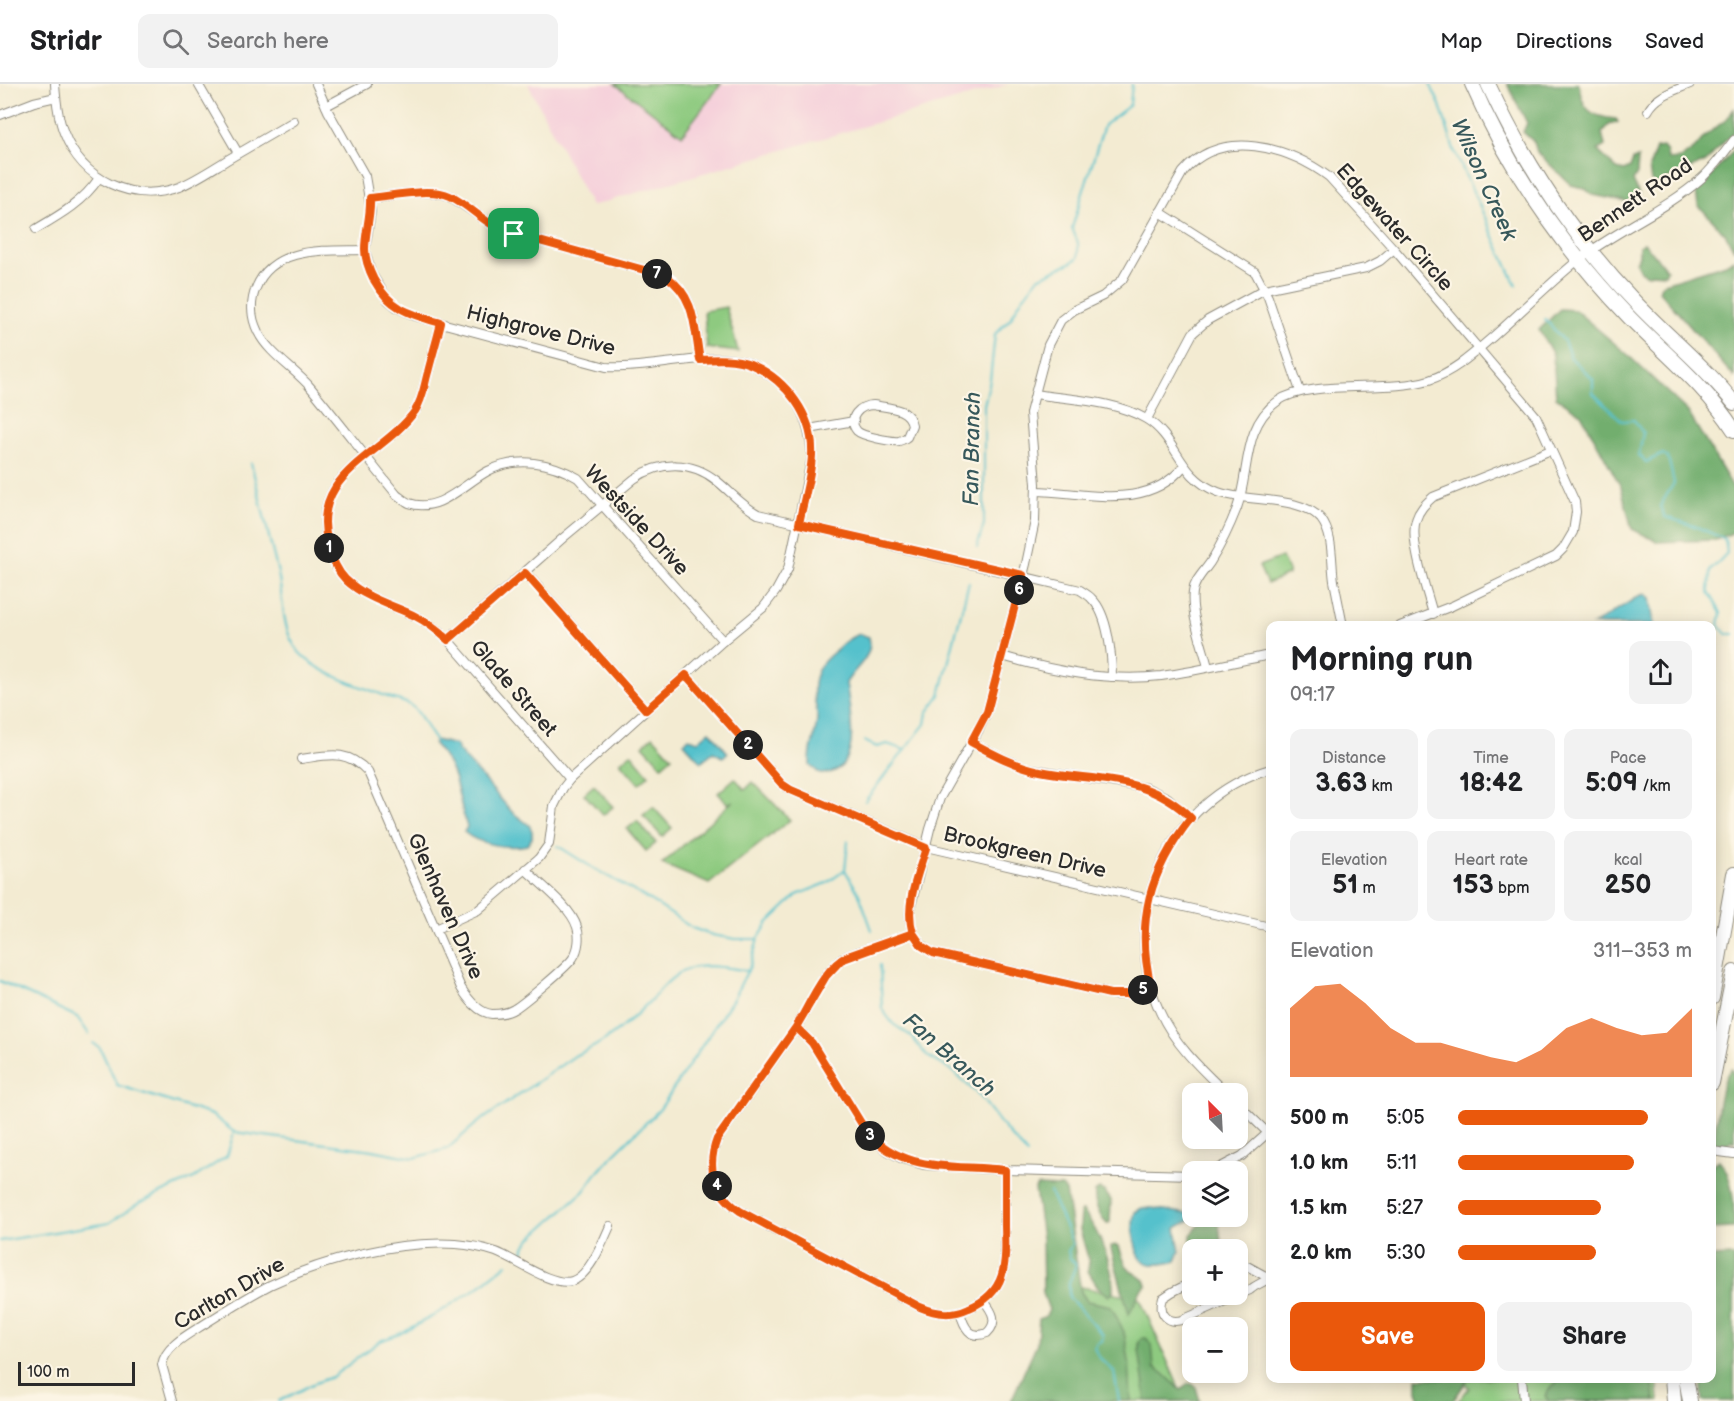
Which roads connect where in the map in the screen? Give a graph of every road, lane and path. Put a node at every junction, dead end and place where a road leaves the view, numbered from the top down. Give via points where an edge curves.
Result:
1 (55, 84) edge
2 (198, 84) edge
3 (316, 84) edge
4 (367, 84) edge
5 (1472, 84) edge
6 (1488, 84) edge
7 (1690, 84) edge
8 (56, 97) junction
9 (326, 106) junction
10 (1648, 111) dead end
11 (0, 116) edge
12 (294, 121) dead end
13 (1734, 140) edge
14 (238, 153) junction
15 (99, 178) junction
16 (370, 198) junction
17 (1160, 212) junction
18 (36, 229) dead end
19 (1394, 249) junction
20 (364, 250) junction
21 (1591, 251) junction
22 (1579, 260) junction
23 (1265, 289) junction
24 (441, 323) junction
25 (1479, 348) junction
26 (700, 360) junction
27 (1300, 392) junction
28 (1035, 394) junction
29 (1734, 403) edge
30 (1147, 419) junction
31 (854, 421) junction
32 (809, 429) junction
33 (1734, 430) edge
34 (1551, 450) junction
35 (365, 455) junction
36 (1184, 466) junction
37 (1036, 491) junction
38 (1240, 497) junction
39 (602, 505) junction
40 (799, 524) junction
41 (525, 573) junction
42 (1023, 575) junction
43 (1433, 614) junction
44 (1342, 621) edge
45 (1414, 621) edge
46 (448, 640) junction
47 (723, 641) junction
48 (1002, 656) junction
49 (1266, 657) edge
50 (1208, 667) junction
51 (686, 675) junction
52 (1112, 677) junction
53 (646, 710) junction
54 (971, 742) junction
55 (301, 759) dead end
56 (1266, 771) edge
57 (570, 779) junction
58 (1191, 818) junction
59 (926, 848) junction
60 (525, 869) junction
61 (1734, 874) edge
62 (1149, 899) junction
63 (1266, 926) edge
64 (436, 928) junction
65 (913, 933) junction
66 (1734, 972) edge
67 (1716, 975) edge
68 (1151, 987) junction
69 (796, 1027) junction
70 (1716, 1063) edge
71 (1216, 1083) edge
72 (1248, 1113) edge
73 (1266, 1129) edge
74 (1266, 1136) edge
75 (1716, 1151) edge
76 (1734, 1154) edge
77 (1232, 1161) edge
78 (1005, 1170) junction
79 (1182, 1176) edge
80 (610, 1226) dead end
81 (1248, 1267) edge
82 (1266, 1276) edge
83 (1266, 1282) edge
84 (1182, 1287) edge
85 (1248, 1291) edge
86 (984, 1301) junction
87 (1216, 1305) edge
88 (960, 1312) junction
89 (1522, 1383) edge
90 (1672, 1383) edge
91 (1687, 1383) edge
92 (172, 1401) edge
93 (1524, 1401) edge
94 (1674, 1401) edge
95 (1690, 1401) edge

1 - 8 street
2 - 14 street
3 - 9 street, Highgrove Drive
4 - 9 street
5 - 22 highway via 1510,158
6 - 21 highway via 1539,180
7 - 10 street via 1659,98
8 - 11 street
8 - 15 street via 69,144
9 - 16 street, Highgrove Drive via 365,176
12 - 14 street
13 - 21 street, Bennett Road via 1694,185
14 - 15 street via 190,182 161,191 129,190
15 - 18 street via 86,196
16 - 20 street, Highgrove Drive
16 - 26 street via 441,193 500,230 666,276 679,285 691,307
17 - 19 street, Edgewater Circle via 1183,172 1205,153 1233,146 1263,149 1296,157 1329,177
17 - 23 street via 1255,272
17 - 28 street, Edgewater Circle via 1122,280 1103,296 1067,315 1056,327
19 - 23 street via 1366,268
19 - 25 street, Edgewater Circle
20 - 24 street, Highgrove Drive via 370,273 388,300 415,316
20 - 35 street, Westside Drive via 306,252 288,257 272,265 260,278 252,300 258,333 309,386
21 - 22 street, Bennett Road
21 - 29 highway
22 - 25 street, Bennett Road
22 - 33 highway via 1692,379
23 - 27 street
23 - 30 street via 1200,326
24 - 26 street, Highgrove Drive via 606,367
24 - 35 street, Glade Street via 415,410 401,427
25 - 27 street, Bennett Road via 1446,373 1413,384
25 - 34 street, Edgewater Circle via 1534,412
26 - 32 street, Highgrove Drive via 749,363 766,373 794,397
27 - 38 street via 1279,401 1259,420 1250,442
28 - 30 street via 1119,408
28 - 37 street, Edgewater Circle via 1030,422
30 - 36 street via 1167,438
31 - 31 street via 860,434 895,441 907,436 912,425 905,412 873,405 860,408
31 - 32 street
32 - 40 street, Highgrove Drive via 812,456
34 - 43 street, Edgewater Circle via 1576,512 1573,532 1563,549 1542,563
34 - 43 street via 1433,497 1420,510 1414,539
35 - 39 street, Westside Drive via 397,495 409,503 436,502 489,470 526,462 566,470
35 - 46 street, Glade Street via 330,495 325,534 336,566 359,590 416,616
36 - 37 street via 1160,487 1134,496
36 - 38 street via 1203,484
37 - 42 street, Edgewater Circle via 1035,521
38 - 44 street via 1308,508 1316,513 1329,535
38 - 50 street via 1232,522 1192,592
39 - 40 street via 643,473 659,466 679,465 708,474 740,504 758,514
39 - 41 street
39 - 47 street, Westside Drive
40 - 42 street
40 - 47 street, Highgrove Drive via 788,569 776,591 763,608
41 - 46 street
41 - 53 street
42 - 48 street, Edgewater Circle
42 - 52 street via 1080,590 1093,599 1102,615
43 - 45 street, Edgewater Circle
46 - 57 street, Glade Street
47 - 51 street, Highgrove Drive
48 - 52 street via 1058,671
48 - 54 street, Edgewater Circle via 987,712
49 - 50 street
50 - 52 street via 1162,675
51 - 53 street, Highgrove Drive
51 - 59 street, Brookgreen Drive via 782,784
53 - 57 street, Highgrove Drive
54 - 58 street via 1027,768 1147,788 1176,803
54 - 59 street, Edgewater Circle via 940,798
55 - 64 street, Glenhaven Drive via 337,754 359,761 368,772
56 - 58 street via 1218,794
57 - 60 street, Highgrove Drive via 554,806 549,844
58 - 62 street via 1162,861
59 - 62 street, Brookgreen Drive
59 - 65 street, Edgewater Circle via 910,910
60 - 64 street, Highgrove Drive via 478,910
60 - 64 street, Glenhaven Drive via 573,917 579,934 574,957 514,1009 490,1014 469,1001
61 - 67 highway
62 - 63 street, Brookgreen Drive
62 - 68 street via 1144,945
65 - 68 street via 933,953 1110,994
65 - 69 street via 841,960 826,976
66 - 70 highway
68 - 71 street via 1160,1013 1177,1041
69 - 78 street via 812,1043 866,1131 888,1151 924,1165
69 - 88 street via 717,1139 711,1168 722,1194 740,1211 920,1307 939,1313
72 - 73 street
74 - 77 street
75 - 76 street
78 - 79 street
78 - 86 street via 1006,1263 1000,1280
80 - 92 street, Carlton Drive via 593,1261 573,1281 551,1279 475,1246 432,1243 378,1251 299,1273 245,1299 172,1347 162,1365
81 - 82 street
83 - 85 street
84 - 87 street via 1163,1298 1166,1318 1182,1320
86 - 88 street
86 - 88 street via 993,1316 987,1333 976,1335 968,1331
89 - 93 street
90 - 94 highway
91 - 95 highway

